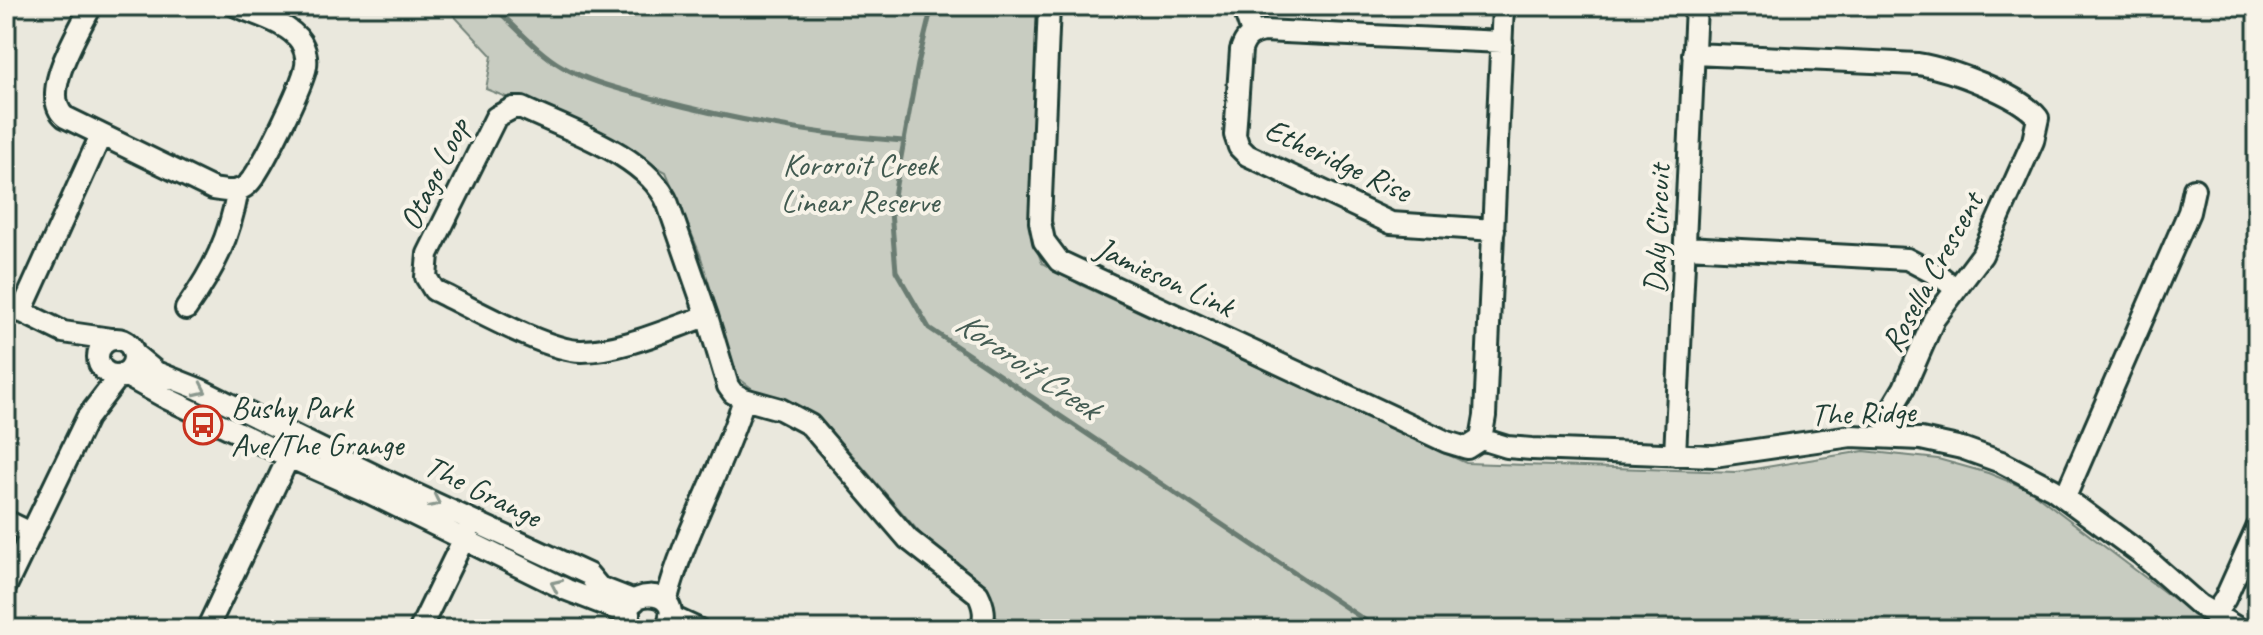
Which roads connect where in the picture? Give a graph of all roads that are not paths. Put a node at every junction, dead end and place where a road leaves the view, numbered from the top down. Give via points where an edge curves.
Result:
1 (91, 6) edge
2 (236, 6) edge
3 (1049, 6) edge
4 (1243, 6) edge
5 (1503, 6) edge
6 (1696, 6) edge
7 (1252, 33) junction
8 (1502, 42) junction
9 (1693, 54) junction
10 (101, 135) junction
11 (2194, 189) dead end
12 (238, 190) junction
13 (1494, 230) junction
14 (1686, 247) junction
15 (1956, 289) junction
16 (14, 308) edge
17 (186, 309) dead end
18 (707, 316) junction
19 (63, 332) junction
20 (111, 339) junction
21 (133, 353) junction
22 (99, 364) junction
23 (121, 374) junction
24 (165, 386) junction
25 (744, 399) junction
26 (87, 418) junction
27 (299, 436) junction
28 (1893, 437) junction
29 (1481, 439) junction
30 (1675, 455) junction
31 (289, 457) junction
32 (2059, 493) junction
33 (473, 520) junction
34 (6, 521) edge
35 (2257, 528) edge
36 (31, 533) junction
37 (464, 540) junction
38 (6, 586) edge
39 (2214, 615) junction
40 (650, 618) edge
41 (207, 629) edge
42 (420, 629) edge
43 (698, 629) edge
44 (981, 629) edge
45 (2239, 629) edge

1 - 10 street via 55,83 54,99 57,111
2 - 12 street via 288,29 306,58 302,79 262,164
3 - 29 street, Jamieson Link via 1040,222 1044,241 1059,261 1447,442 1467,448
4 - 7 street
5 - 8 street
6 - 9 street, Daly Circuit
7 - 8 street
7 - 13 street, Etheridge Rise via 1241,50 1235,135 1247,155 1391,223
8 - 13 street
9 - 14 street, Daly Circuit
9 - 15 street, Rosella Crescent via 1945,68 2031,109 2038,118 2033,141 1982,255
10 - 12 street via 213,189
10 - 16 street
11 - 32 street via 2189,212 2085,447
12 - 17 street via 231,228
13 - 29 street
14 - 15 street via 1907,259
14 - 30 street, Daly Circuit
15 - 28 street, Rosella Crescent via 1934,319 1904,388
16 - 19 street
18 - 18 street, Otago Loop via 668,204 652,178 626,157 522,108 496,117 428,254 426,277 434,290 541,341 580,352
18 - 25 street, Otago Loop via 728,386
19 - 20 street
19 - 22 street
20 - 21 street via 122,340
20 - 22 street via 101,346
21 - 23 street via 133,363
21 - 24 street, The Grange
22 - 23 street via 109,374
22 - 26 street
23 - 24 street, The Grange
23 - 26 street
24 -> 27 street, The Grange
24 - 31 street, The Grange
25 - 40 street via 732,440
25 - 44 street via 810,425 908,539 978,594 983,605
26 - 36 street
27 - 31 street
27 -> 33 street, The Grange
28 - 30 street, The Ridge via 1851,436 1714,456
28 - 32 street, The Ridge via 1981,454
29 - 30 street, The Ridge via 1507,447
31 - 37 street, The Grange
31 - 41 street
32 - 39 street, The Ridge
33 - 37 street
33 - 40 street, The Grange via 588,574 599,587
34 - 36 street
35 - 39 street
36 - 38 street
40 -> 37 street, The Grange via 567,590
37 - 42 street
39 - 45 street, The Ridge
40 - 43 street, The Grange

